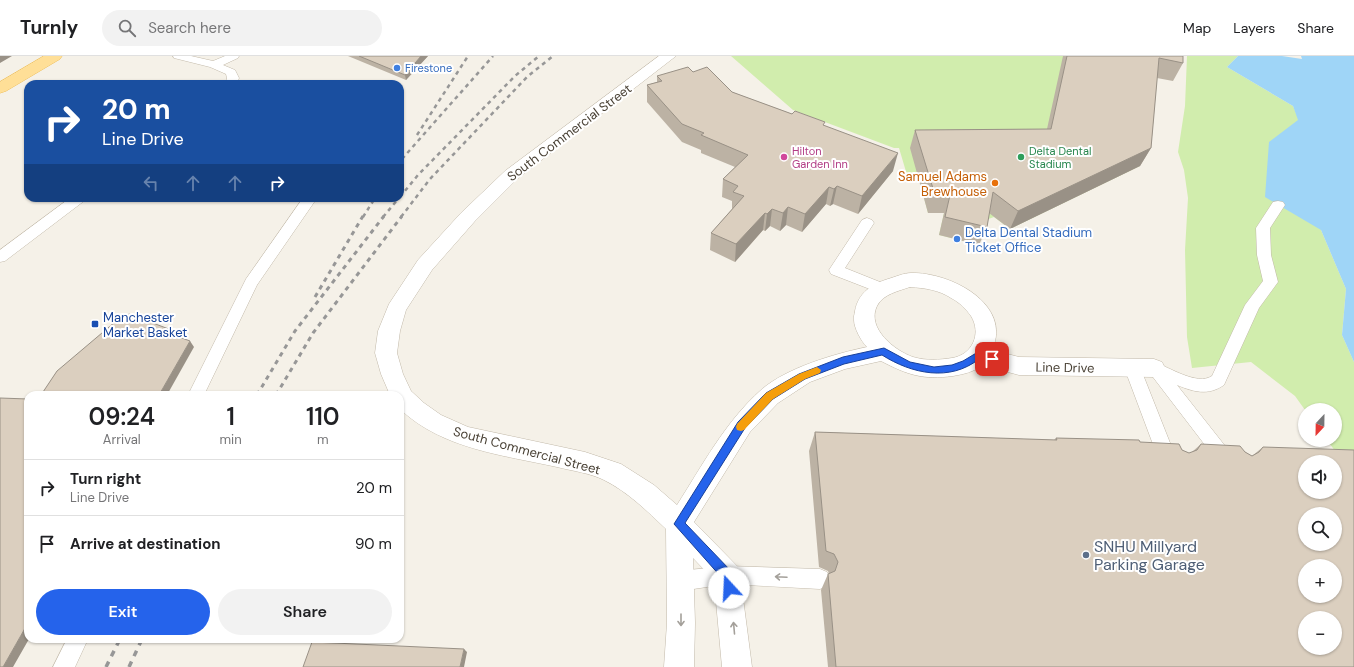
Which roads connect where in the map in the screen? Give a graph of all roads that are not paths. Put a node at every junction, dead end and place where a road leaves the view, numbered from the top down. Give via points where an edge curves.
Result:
1 (55, 56) edge
2 (178, 56) edge
3 (234, 56) edge
4 (669, 56) edge
5 (214, 65) junction
6 (232, 80) edge
7 (0, 88) edge
8 (74, 202) edge
9 (307, 202) edge
10 (1278, 205) dead end
11 (866, 223) dead end
12 (0, 257) edge
13 (880, 288) junction
14 (884, 352) junction
15 (978, 355) junction
16 (1143, 368) junction
17 (198, 391) edge
18 (399, 391) edge
19 (404, 399) edge
20 (1170, 463) edge
21 (1230, 465) edge
22 (679, 524) junction
23 (727, 575) junction
24 (820, 579) dead end
25 (680, 581) junction
26 (76, 643) edge
27 (64, 667) edge
28 (680, 667) edge
29 (737, 667) edge

1 - 7 main road
2 - 5 lane
3 - 5 lane
4 - 18 street, South Commercial Street via 510,175 468,217 426,265 396,310 389,331 386,353
5 - 6 lane via 231,72
8 - 12 lane
9 - 17 lane via 251,283
10 - 16 lane via 1263,228 1264,255 1271,282 1253,305 1218,380 1212,385 1195,385
11 - 13 lane via 836,270
13 - 14 street via 870,298 864,310 864,317 871,338
13 - 15 street via 894,282 927,281 960,294 982,317 986,330 985,344
14 - 15 street via 916,368 934,370 952,369 967,364
14 - 22 street via 843,361 802,376 770,396 742,425
15 - 16 street, Line Drive via 1019,366
16 - 20 lane
16 - 21 lane
19 - 22 street, South Commercial Street via 433,422 450,431 555,455 612,472 645,493
22 - 23 street, South Commercial Street
22 - 25 street
24 -> 23 lane
23 - 25 lane
29 -> 23 street
25 -> 28 street
26 - 27 lane

